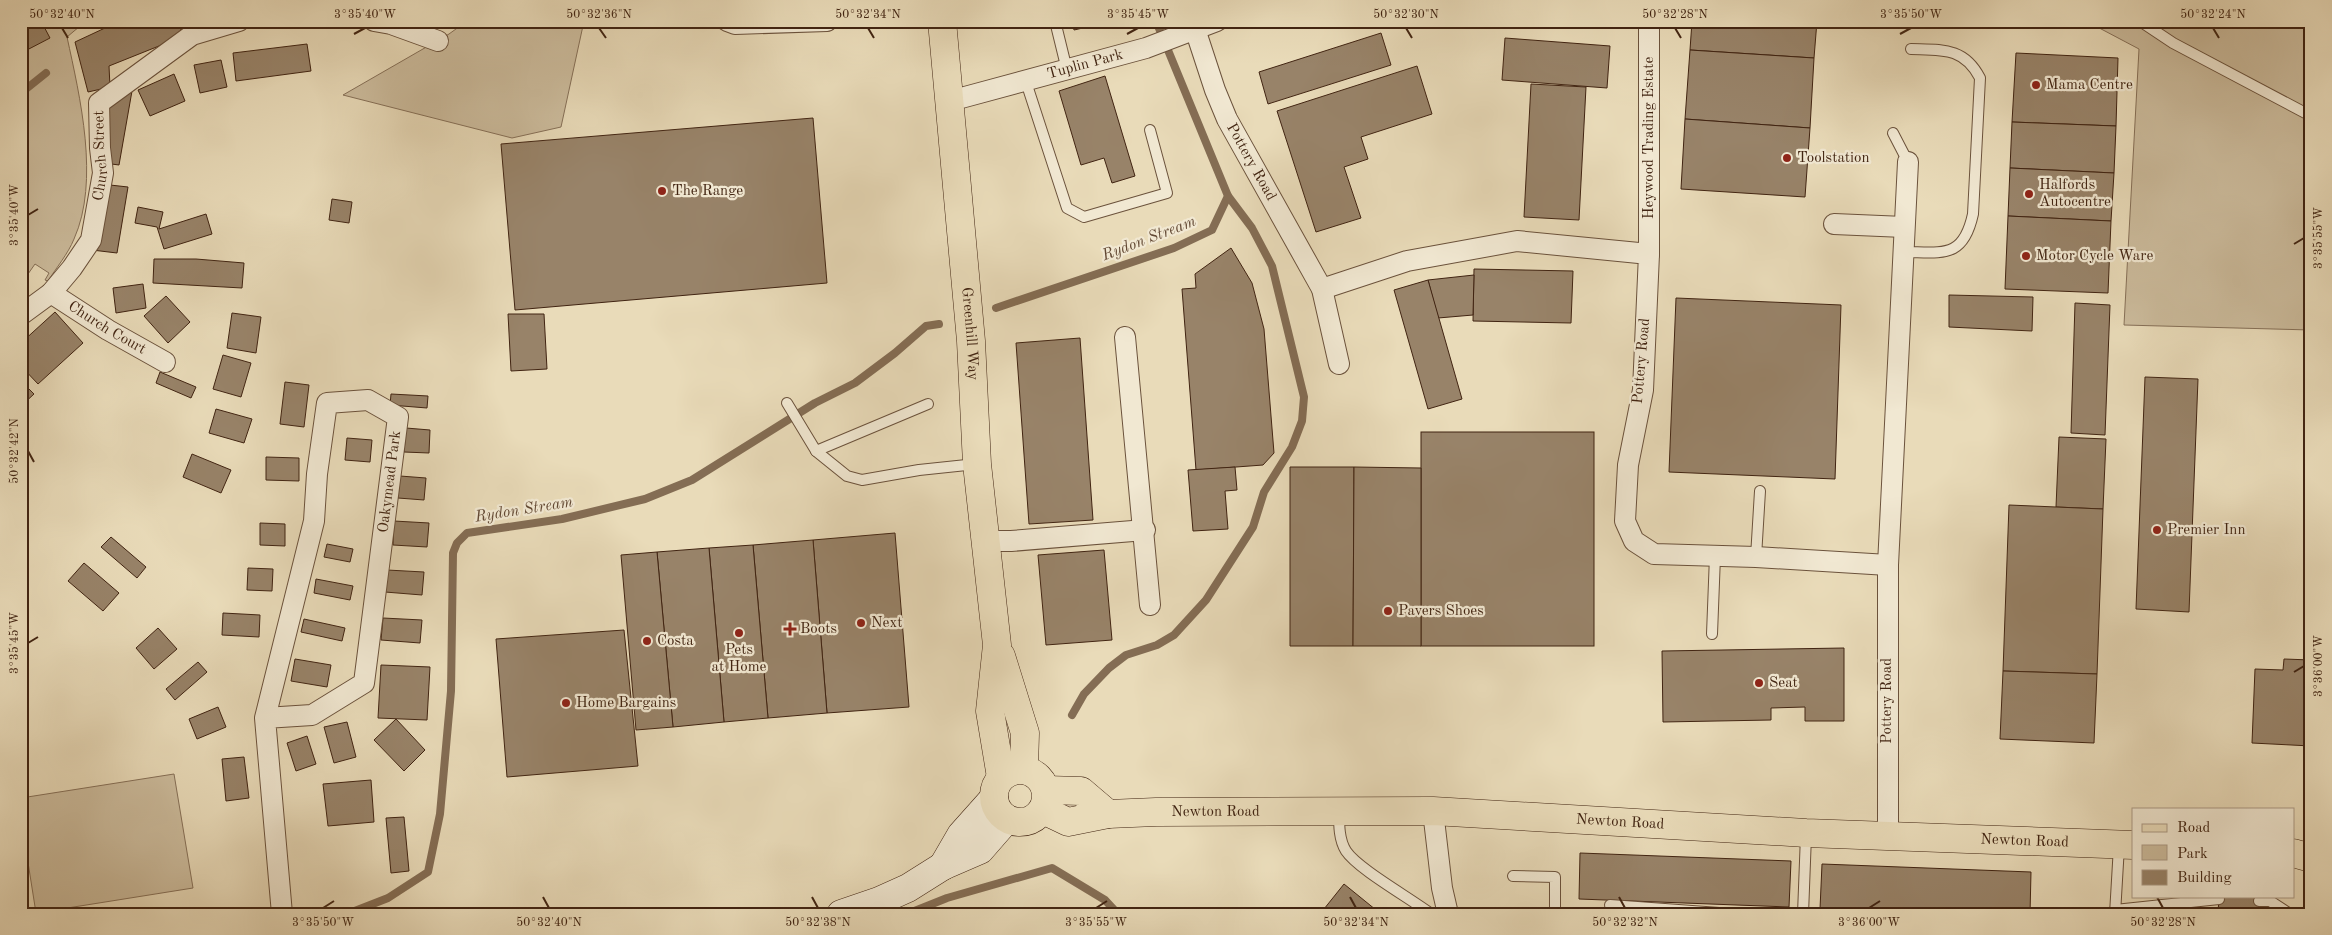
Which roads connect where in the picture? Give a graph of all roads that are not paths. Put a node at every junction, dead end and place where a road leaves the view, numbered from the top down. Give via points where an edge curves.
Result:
1 (239, 21) edge
2 (374, 21) edge
3 (727, 21) edge
4 (827, 21) edge
5 (942, 21) edge
6 (1055, 21) edge
7 (1217, 21) edge
8 (1649, 21) edge
9 (2140, 21) edge
10 (1196, 29) junction
11 (438, 41) dead end
12 (1911, 49) dead end
13 (1067, 70) junction
14 (1026, 82) junction
15 (950, 101) junction
16 (2311, 116) edge
17 (1150, 130) dead end
18 (1893, 133) dead end
19 (1908, 162) joint
20 (1834, 224) dead end
21 (1904, 227) junction
22 (1902, 252) junction
23 (1649, 254) junction
24 (1322, 289) junction
25 (51, 293) junction
26 (21, 315) edge
27 (1125, 337) dead end
28 (165, 362) dead end
29 (1339, 364) dead end
30 (788, 403) dead end
31 (928, 404) dead end
32 (816, 451) junction
33 (977, 464) junction
34 (1760, 491) dead end
35 (1145, 530) junction
36 (987, 541) junction
37 (1715, 556) junction
38 (1756, 557) junction
39 (1888, 565) junction
40 (1150, 605) dead end
41 (1712, 634) dead end
42 (265, 718) junction
43 (1006, 791) junction
44 (1044, 800) junction
45 (1339, 811) junction
46 (1433, 811) junction
47 (1806, 833) junction
48 (1888, 836) junction
49 (2126, 845) edge
50 (2294, 853) edge
51 (2311, 858) edge
52 (1513, 876) dead end
53 (2219, 900) dead end
54 (2259, 901) dead end
55 (1610, 905) dead end
56 (282, 910) edge
57 (2115, 912) edge
58 (841, 914) edge
59 (1431, 914) edge
60 (1448, 914) edge
61 (1555, 914) edge
62 (1733, 914) edge
63 (1803, 914) edge
64 (2290, 914) edge

1 - 25 street, Church Street via 192,35 99,103 103,173 91,240
2 - 11 street
3 - 4 street via 735,24
5 - 15 main road, Greenhill Way
6 - 13 lane
7 - 10 street, Tuplin Park
8 - 23 street, Heywood Trading Estate
9 - 16 lane via 2173,43
10 - 13 street, Tuplin Park via 1146,48
10 - 24 street, Pottery Road via 1227,119
12 - 22 lane via 1947,50 1964,57 1973,64 1980,78 1973,214 1969,231 1962,244 1944,252
13 - 14 street, Tuplin Park
14 - 15 street, Tuplin Park
14 - 17 lane via 1067,208 1084,216 1167,193
15 - 33 main road, Greenhill Way via 971,341
18 - 19 lane
19 - 21 street, Pottery Road
20 - 21 street
21 - 22 street, Pottery Road
22 - 39 street, Pottery Road
23 - 24 street via 1517,241 1407,261
23 - 37 street, Pottery Road via 1643,390 1628,465 1624,521 1634,541 1654,554
24 - 29 street, Pottery Road
25 - 26 street, Church Street
25 - 28 street, Church Court
27 - 35 street
30 - 32 lane
31 - 32 lane
32 - 33 lane via 842,473 862,480
33 - 36 main road, Greenhill Way
34 - 38 lane
35 - 36 street via 1011,542
35 - 40 street
36 - 43 main road, Greenhill Way via 997,645 1025,733
37 - 38 street, Pottery Road
37 - 41 lane
38 - 39 street, Pottery Road
39 - 48 street, Pottery Road
42 - 42 street, Oakymead Park via 312,715 364,684 398,416 368,400 327,403 314,521
42 - 56 street, Oakymead Park
43 - 44 main road via 1038,776
43 - 44 main road via 1014,822 1030,820
43 - 58 main road via 980,850 943,866 894,895
44 - 45 main road, Newton Road via 1081,791 1108,814
45 - 46 main road, Newton Road
45 - 59 lane via 1345,850 1355,862
46 - 47 main road, Newton Road
46 - 60 street
47 - 48 main road, Newton Road
47 - 63 lane
48 - 49 main road, Newton Road
49 - 57 lane
50 - 51 main road
52 - 61 lane via 1555,878
53 - 57 lane
54 - 64 lane via 2270,901
55 - 62 lane

